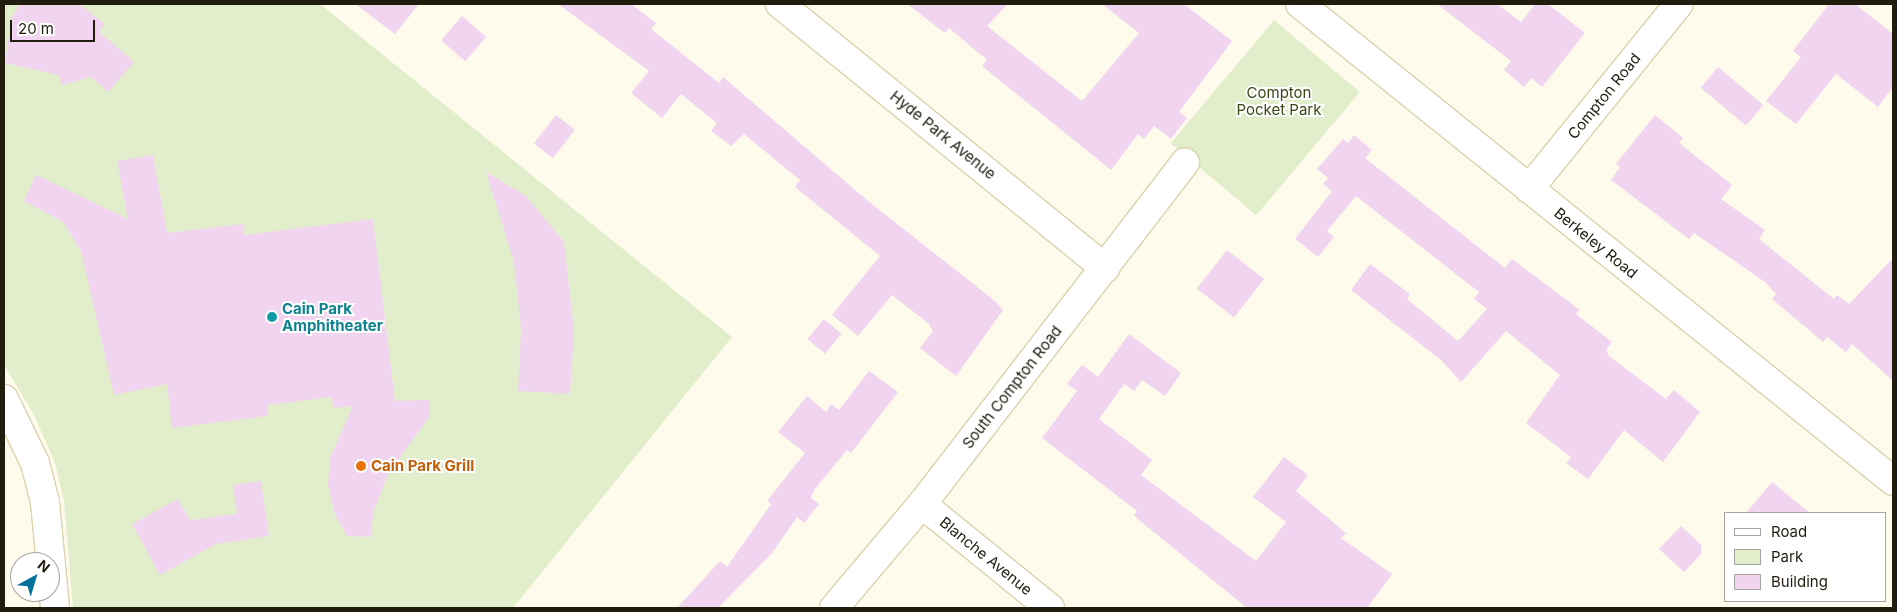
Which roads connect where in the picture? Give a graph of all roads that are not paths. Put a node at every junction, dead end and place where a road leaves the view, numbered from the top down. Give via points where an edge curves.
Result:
1 (780, 4) edge
2 (1300, 4) edge
3 (1679, 4) edge
4 (809, 13) edge
5 (1185, 162) dead end
6 (1529, 189) junction
7 (1105, 268) junction
8 (4, 399) edge
9 (1893, 481) edge
10 (922, 504) junction
11 (55, 608) edge
12 (834, 608) edge
13 (1050, 608) edge

1 - 4 street, Hyde Park Avenue
2 - 6 street, Berkeley Road
3 - 6 street, Compton Road
4 - 7 street, Hyde Park Avenue
5 - 7 street, South Compton Road
6 - 9 street, Berkeley Road
7 - 10 street, South Compton Road
8 - 11 street via 34,463 45,502
10 - 12 street, South Compton Road
10 - 13 street, Blanche Avenue

